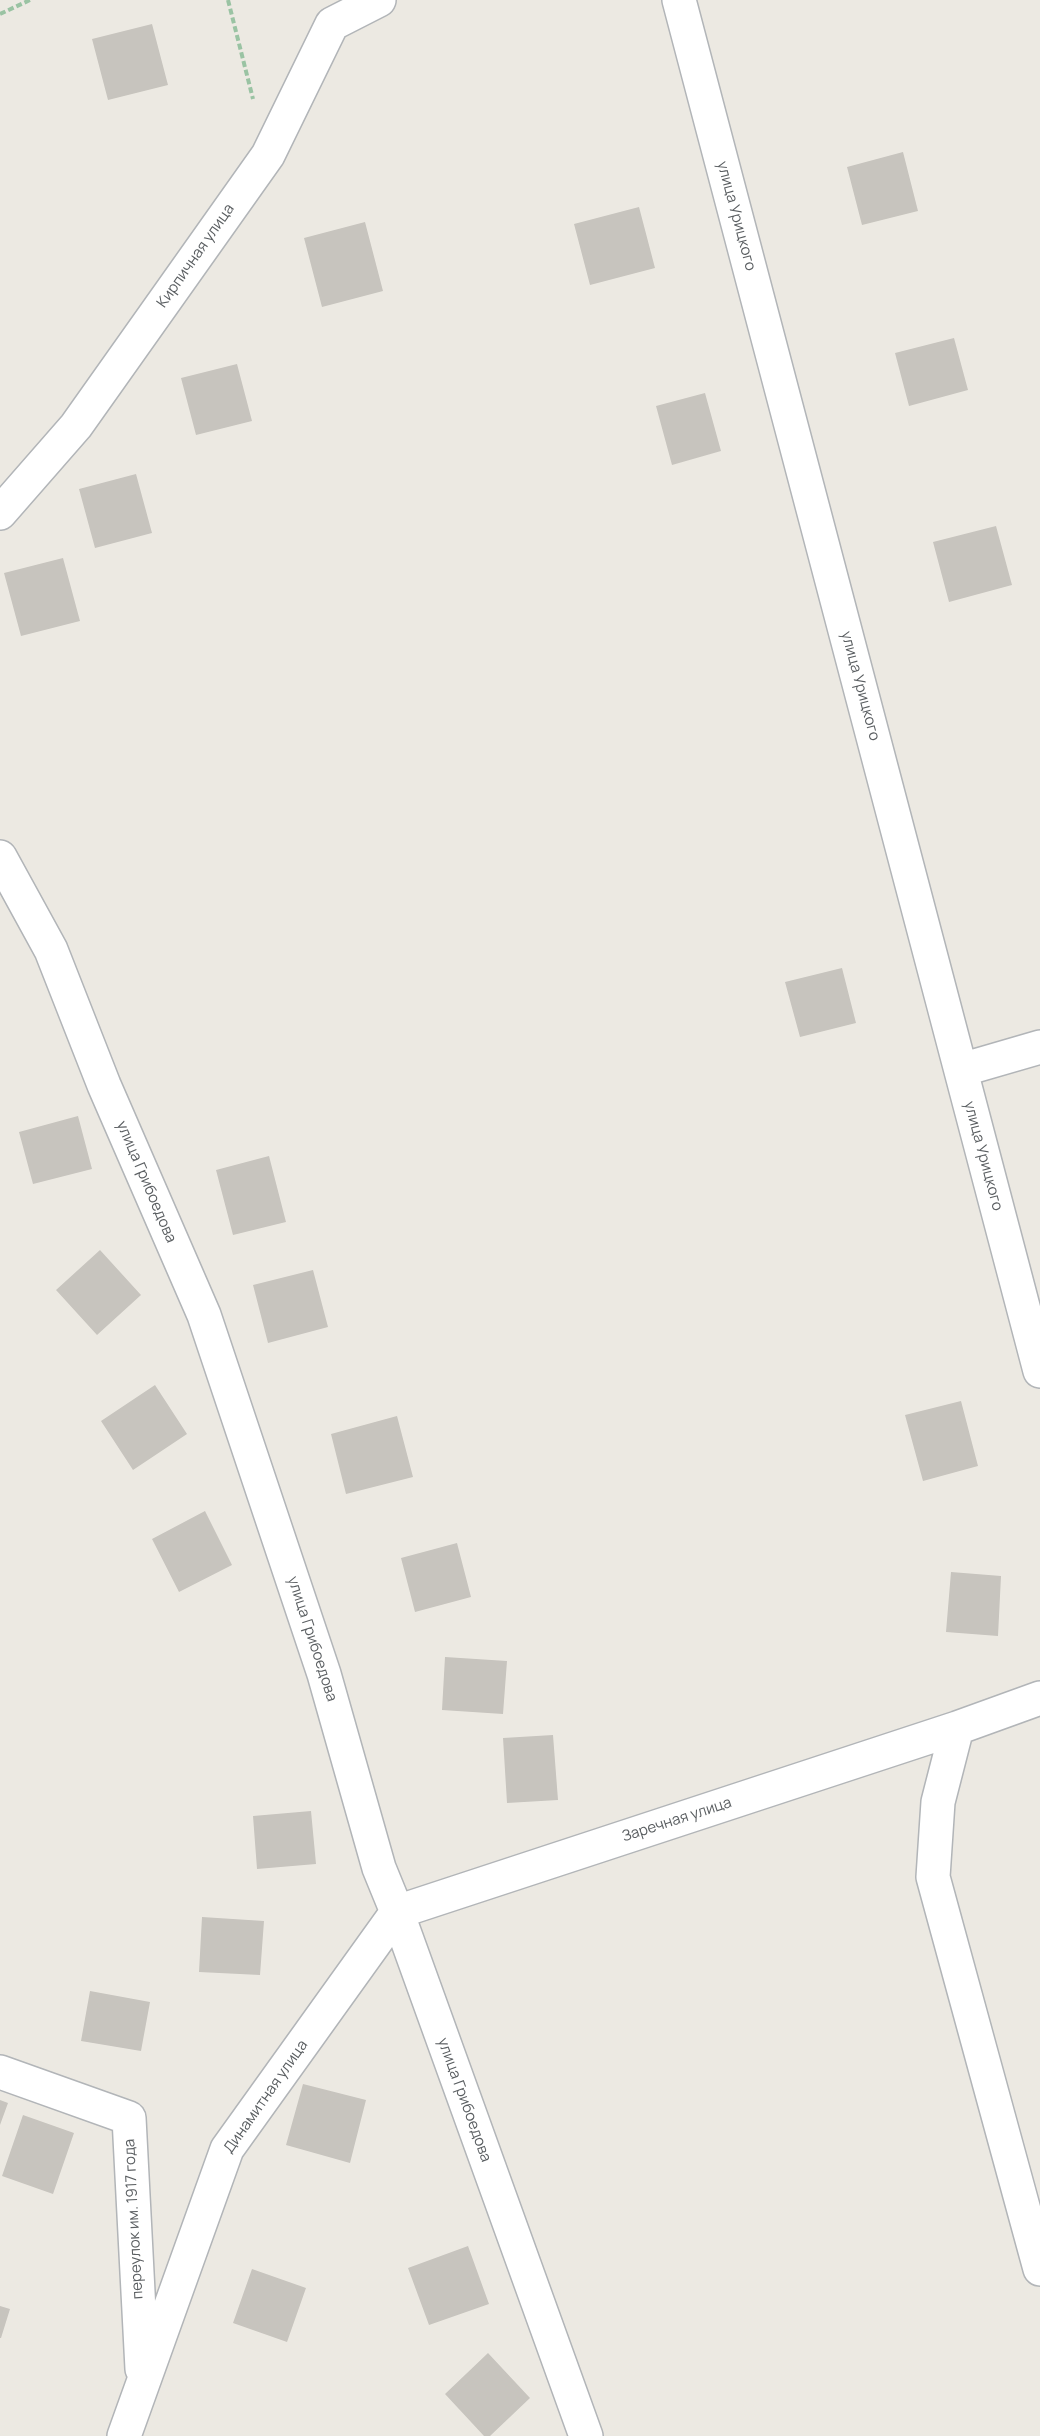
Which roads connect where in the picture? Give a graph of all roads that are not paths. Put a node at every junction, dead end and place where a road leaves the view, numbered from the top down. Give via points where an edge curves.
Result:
1 (379, 0) edge
2 (679, 0) edge
3 (0, 513) edge
4 (0, 857) edge
5 (1040, 1047) edge
6 (961, 1070) junction
7 (1040, 1371) edge
8 (1040, 1698) edge
9 (957, 1728) junction
10 (397, 1912) junction
11 (0, 2072) edge
12 (1040, 2269) edge
13 (143, 2384) junction
14 (124, 2436) edge
15 (586, 2436) edge

1 - 3 street, Кирпичная улица via 332,24 268,155 76,426
2 - 6 street, улица Урицкого
4 - 10 street, улица Грибоедова via 51,950 104,1085 204,1315 324,1674 379,1868
5 - 6 street
6 - 7 street, улица Урицкого
8 - 9 street, Заречная улица
9 - 10 street, Заречная улица
9 - 12 street via 938,1802 933,1877
10 - 13 street, Динамитная улица via 227,2149
10 - 15 street, улица Грибоедова
11 - 13 street, переулок им. 1917 года via 129,2118
13 - 14 street, Динамитная улица

